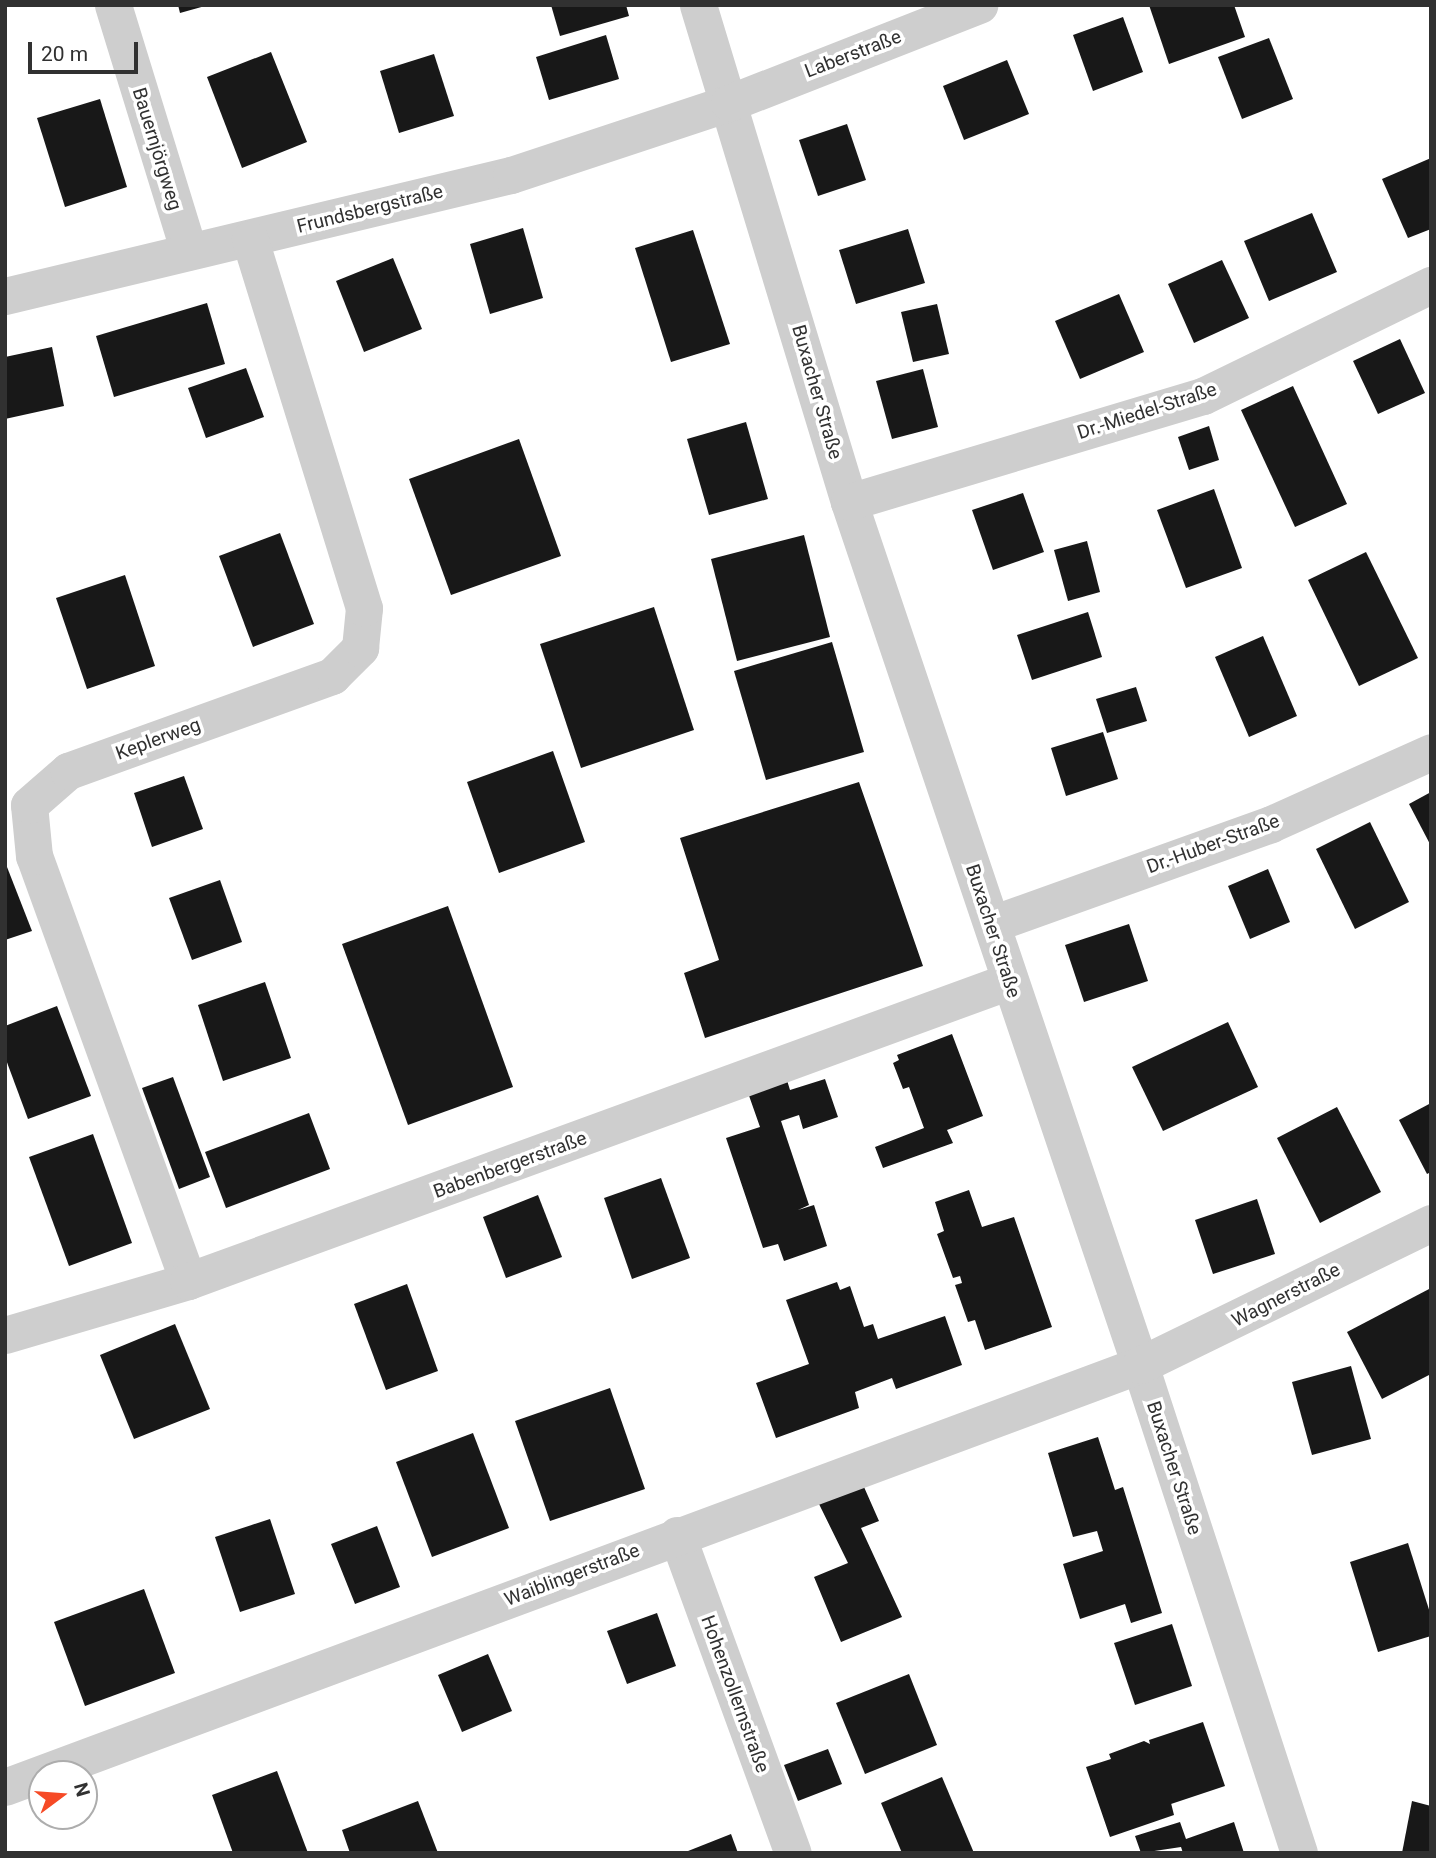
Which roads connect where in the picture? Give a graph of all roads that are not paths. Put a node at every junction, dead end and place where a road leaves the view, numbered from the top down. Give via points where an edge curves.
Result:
1 (113, 5) edge
2 (698, 5) edge
3 (979, 5) edge
4 (729, 103) junction
5 (250, 239) junction
6 (189, 252) junction
7 (1431, 285) edge
8 (5, 296) edge
9 (849, 502) junction
10 (1431, 752) edge
11 (992, 925) junction
12 (1009, 981) junction
13 (1431, 1223) edge
14 (188, 1281) junction
15 (5, 1335) edge
16 (1140, 1365) junction
17 (677, 1535) junction
18 (5, 1787) edge
19 (793, 1853) edge
20 (1298, 1853) edge

1 - 6 street, Bauernjörgweg
2 - 4 street, Buxacher Straße
3 - 4 street, Laberstraße
4 - 5 street, Frundsbergstraße via 511,175
4 - 9 street, Buxacher Straße
5 - 6 street, Frundsbergstraße
5 - 14 street, Keplerweg via 364,608 360,648 331,676 68,771 29,805 34,856
6 - 8 street, Frundsbergstraße
7 - 9 street, Dr.-Miedel-Straße via 1202,396
9 - 11 street, Buxacher Straße
10 - 11 street, Dr.-Huber-Straße via 1271,824
11 - 12 street, Buxacher Straße
12 - 14 street, Babenbergerstraße
12 - 16 street, Buxacher Straße
13 - 16 street, Wagnerstraße
14 - 15 street, Babenbergerstraße
16 - 17 street, Waiblingerstraße
16 - 20 street, Buxacher Straße
17 - 18 street, Waiblingerstraße
17 - 19 street, Hohenzollernstraße

